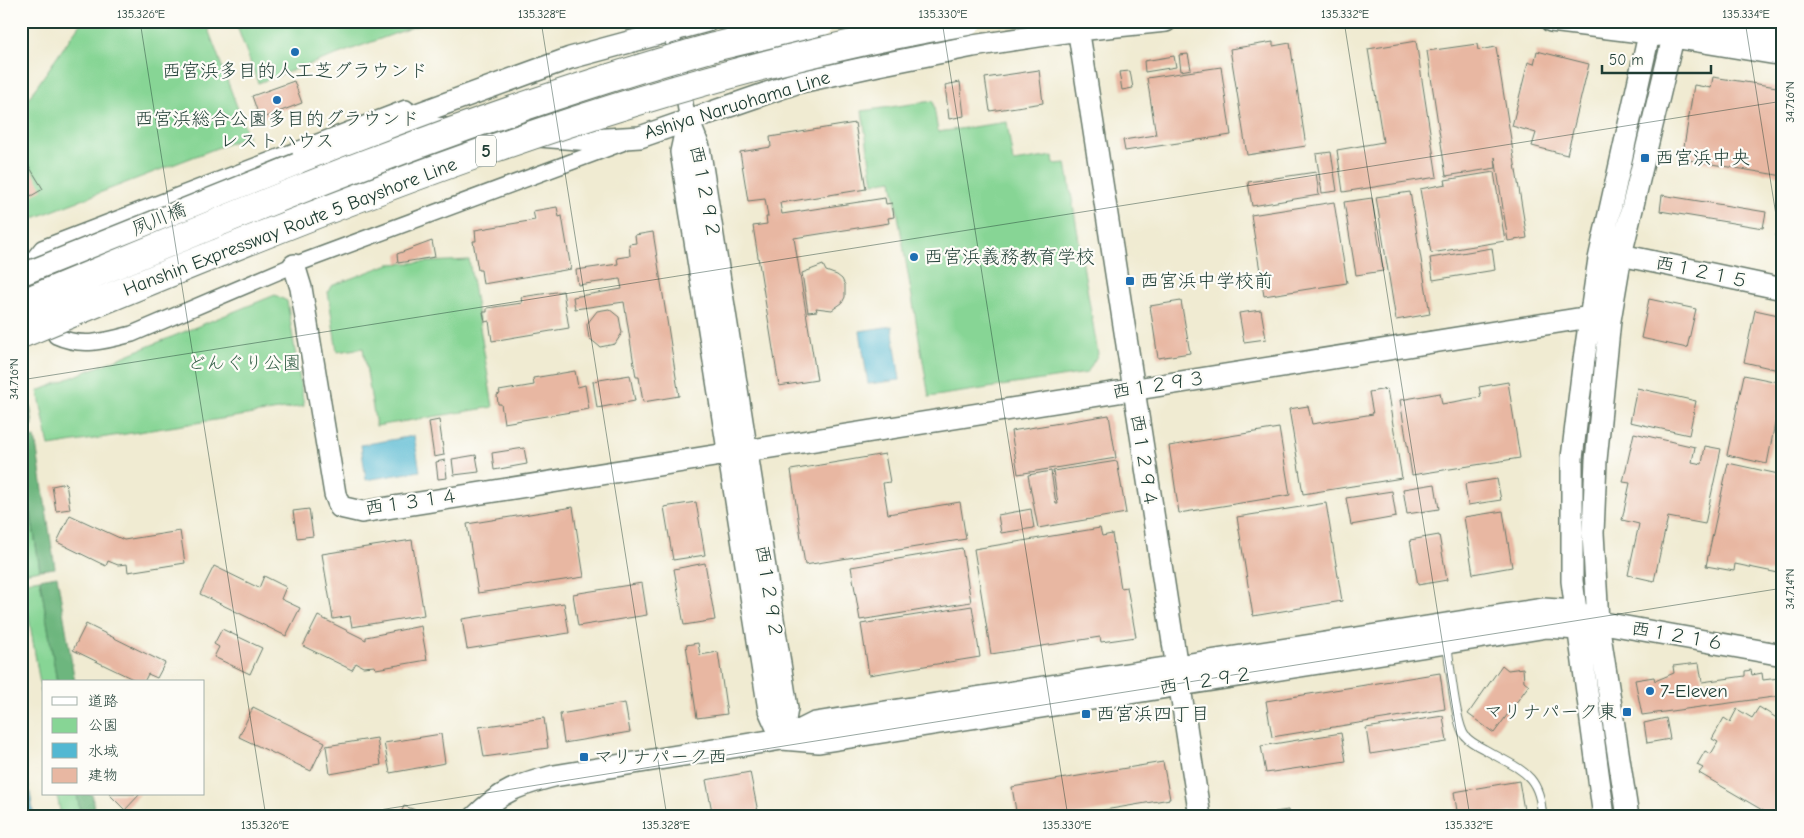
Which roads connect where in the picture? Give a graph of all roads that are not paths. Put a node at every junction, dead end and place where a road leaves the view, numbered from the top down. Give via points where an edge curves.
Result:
1 (707, 21) edge
2 (822, 21) edge
3 (968, 21) edge
4 (1166, 21) edge
5 (1551, 21) edge
6 (1078, 25) edge
7 (1665, 28) edge
8 (671, 29) junction
9 (1783, 33) edge
10 (1783, 55) edge
11 (508, 79) junction
12 (688, 120) junction
13 (640, 137) junction
14 (297, 164) junction
15 (1621, 256) junction
16 (294, 265) junction
17 (21, 275) edge
18 (1783, 289) edge
19 (21, 304) edge
20 (1590, 318) junction
21 (21, 334) edge
22 (1133, 389) junction
23 (738, 451) junction
24 (1577, 620) junction
25 (1598, 622) junction
26 (1447, 643) junction
27 (1783, 655) edge
28 (1177, 676) junction
29 (782, 739) junction
30 (475, 817) edge
31 (1200, 817) edge
32 (1542, 817) edge
33 (1604, 817) edge
34 (1628, 817) edge

1 - 8 street
2 - 19 highway, Hanshin Expressway Route 5 Bayshore Line / 5, bridge via 705,50 486,120 230,217
3 - 21 highway, Hanshin Expressway Route 5 Bayshore Line / 5, bridge via 721,75 612,108 368,194
4 - 6 street, Ashiya Naruohama Line
5 - 7 street
6 - 12 street, Ashiya Naruohama Line via 796,83
6 - 22 street, 西１２９４
7 - 9 highway via 1743,28
7 - 10 street
7 - 15 street
7 - 20 street via 1608,216
8 - 11 street
8 - 12 street
11 - 14 street via 338,143
11 - 16 street via 453,90 42,248 34,258 32,278 56,336 69,342 86,343 132,334
12 - 13 street, Ashiya Naruohama Line
12 - 23 street, 西１２９２ via 681,152
13 - 14 street, Ashiya Naruohama Line via 591,140 408,126
13 - 16 street
14 - 17 street, 夙川橋, bridge
15 - 18 street, 西１２１５
15 - 25 street via 1609,328 1596,460 1593,533
16 - 23 street, 西１３１４ via 301,288 335,494 340,507 362,512
20 - 22 street, 西１２９３
20 - 24 street via 1572,458 1570,540
22 - 23 street, 西１２９３
22 - 28 street, 西１２９４
23 - 29 street, 西１２９２ via 769,710
24 - 25 street, 西１２１６
24 - 26 street, 西１２９２
24 - 28 street, 西１２９２ via 1543,609
24 - 33 street
25 - 27 street, 西１２１６
25 - 34 street
26 - 28 street, 西１２９２
26 - 32 lane via 1465,736 1527,774 1538,786
28 - 29 street, 西１２９２ via 815,723
28 - 31 street, 西１２９４
29 - 30 street via 545,778 518,785 490,802

